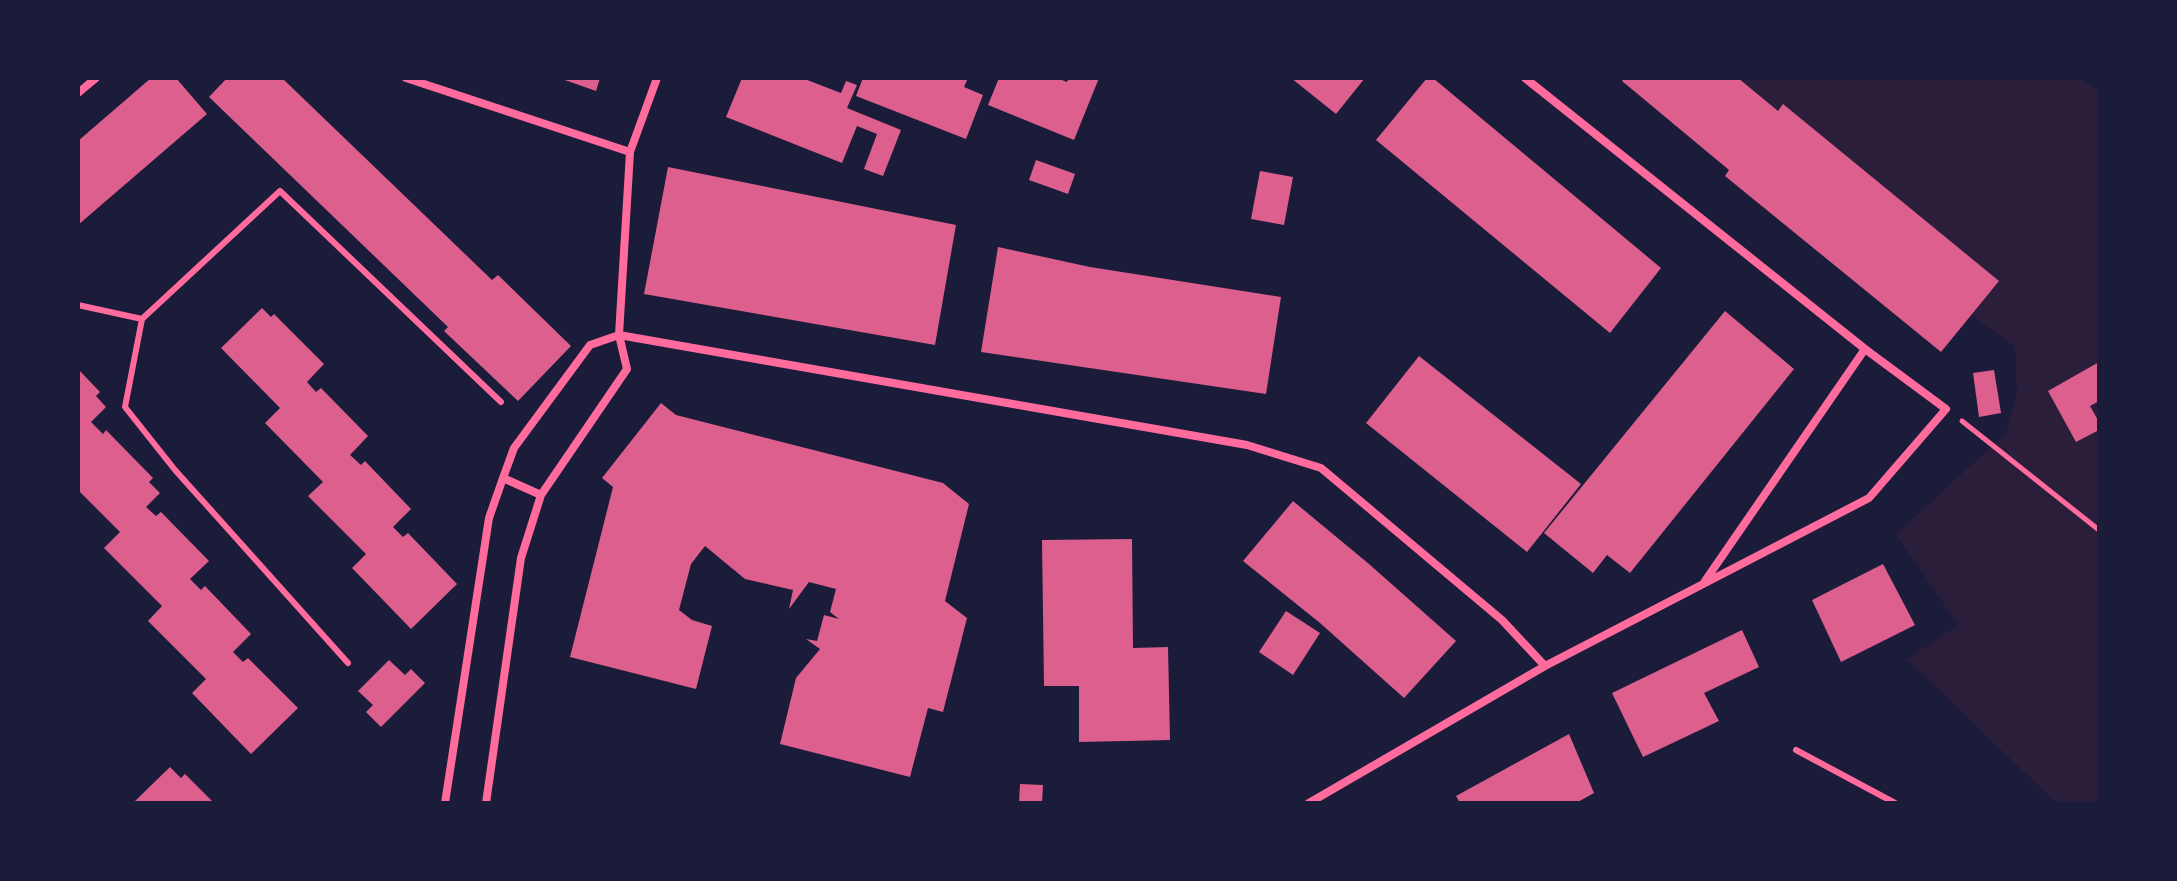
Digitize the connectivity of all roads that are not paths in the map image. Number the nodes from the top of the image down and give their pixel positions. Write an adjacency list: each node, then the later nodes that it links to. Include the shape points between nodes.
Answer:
1 (96, 78): 5 (street)
2 (406, 78): 6 (street)
3 (657, 78): 6 (street)
4 (1525, 78): 10 (street)
5 (78, 93)
6 (630, 152): 9 (street)
7 (78, 305): 8 (lane)
8 (142, 319): 11 (lane, via 280,191); 15 (lane, via 125,407)
9 (619, 335): 12 (street, via 590,345 514,448); 13 (street, via 627,369); 16 (street, via 1247,445 1321,468 1502,620)
10 (1865, 349): 14 (street); 14 (street, via 1946,409 1869,498)
11 (501, 402)
12 (503, 478): 13 (street); 18 (street, via 489,518)
13 (541, 495): 19 (street, via 521,558)
14 (1702, 585): 16 (street)
15 (348, 663)
16 (1545, 666): 20 (street)
17 (1796, 750): 21 (lane)
18 (445, 803)
19 (486, 803)
20 (1309, 803)
21 (1895, 803)

